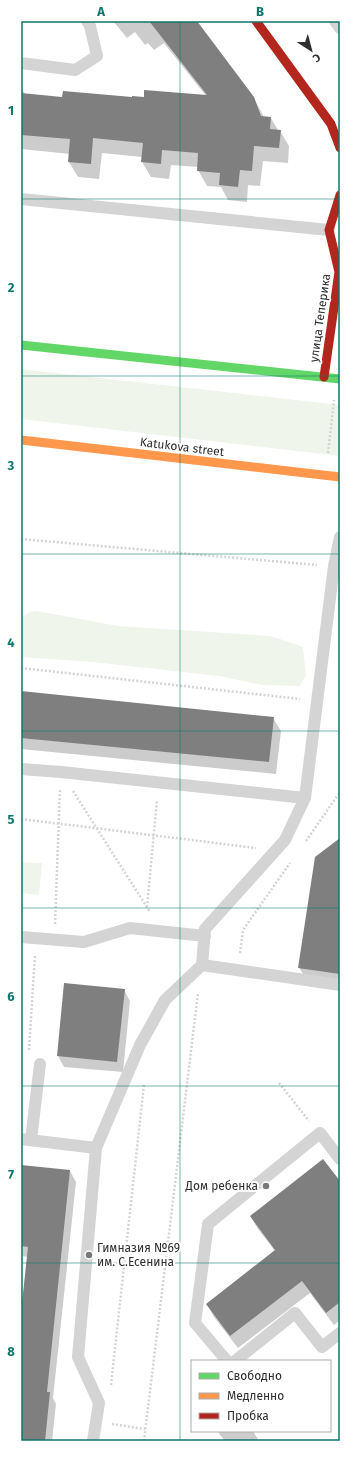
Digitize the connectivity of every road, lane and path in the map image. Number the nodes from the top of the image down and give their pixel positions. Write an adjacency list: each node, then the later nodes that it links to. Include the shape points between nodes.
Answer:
1 (87, 21): 5 (lane, via 97,56 75,70)
2 (256, 21): 6 (main road, via 331,124)
3 (335, 21): 4 (lane)
4 (340, 28)
5 (21, 63)
6 (340, 148)
7 (340, 195): 9 (main road)
8 (21, 199): 9 (lane)
9 (329, 230): 10 (main road, улица Теперика)
10 (340, 272): 12 (main road, улица Теперика)
11 (21, 345): 12 (main road)
12 (324, 376): 13 (main road)
13 (338, 378): 15 (path)
14 (21, 440): 15 (main road, Katukova street)
15 (325, 476): 16 (main road, Katukova street)
16 (340, 477)
17 (340, 537): 19 (lane)
18 (21, 539): 19 (path)
19 (334, 566): 21 (lane)
20 (21, 668): 21 (path)
21 (317, 700): 26 (lane)
22 (21, 769): 23 (lane)
23 (61, 772): 24 (lane); 28 (path); 29 (path)
24 (159, 783): 26 (lane); 30 (path)
25 (340, 792): 31 (path)
26 (305, 798): 32 (lane, via 285,840)
27 (21, 819): 28 (path)
28 (59, 824): 29 (path); 39 (path)
29 (96, 828): 30 (path); 34 (path)
30 (154, 835): 32 (path); 34 (path)
31 (305, 842)
32 (276, 850): 36 (lane, via 205,929)
33 (292, 861): 41 (path, via 243,930)
34 (147, 907): 35 (path)
35 (162, 932): 36 (lane); 39 (lane, via 130,928 84,942)
36 (205, 936): 40 (lane)
37 (21, 937): 38 (lane)
38 (36, 938): 39 (lane); 43 (path)
39 (54, 940)
40 (202, 965): 41 (lane); 49 (lane, via 165,1000 140,1045); 56 (path)
41 (238, 970): 42 (lane)
42 (340, 985)
43 (28, 1054)
44 (40, 1064): 48 (lane)
45 (144, 1081): 54 (path)
46 (279, 1083): 47 (path)
47 (320, 1134): 50 (lane); 52 (lane, via 208,1224 195,1323)
48 (26, 1140): 49 (lane)
49 (96, 1148): 55 (lane, via 78,1358 98,1403)
50 (340, 1159)
51 (340, 1332): 53 (lane, via 322,1347 296,1314)
52 (226, 1360)
53 (236, 1360)
54 (110, 1392)
55 (96, 1422): 56 (path); 57 (lane)
56 (145, 1429): 58 (path)
57 (93, 1441)
58 (144, 1441)

